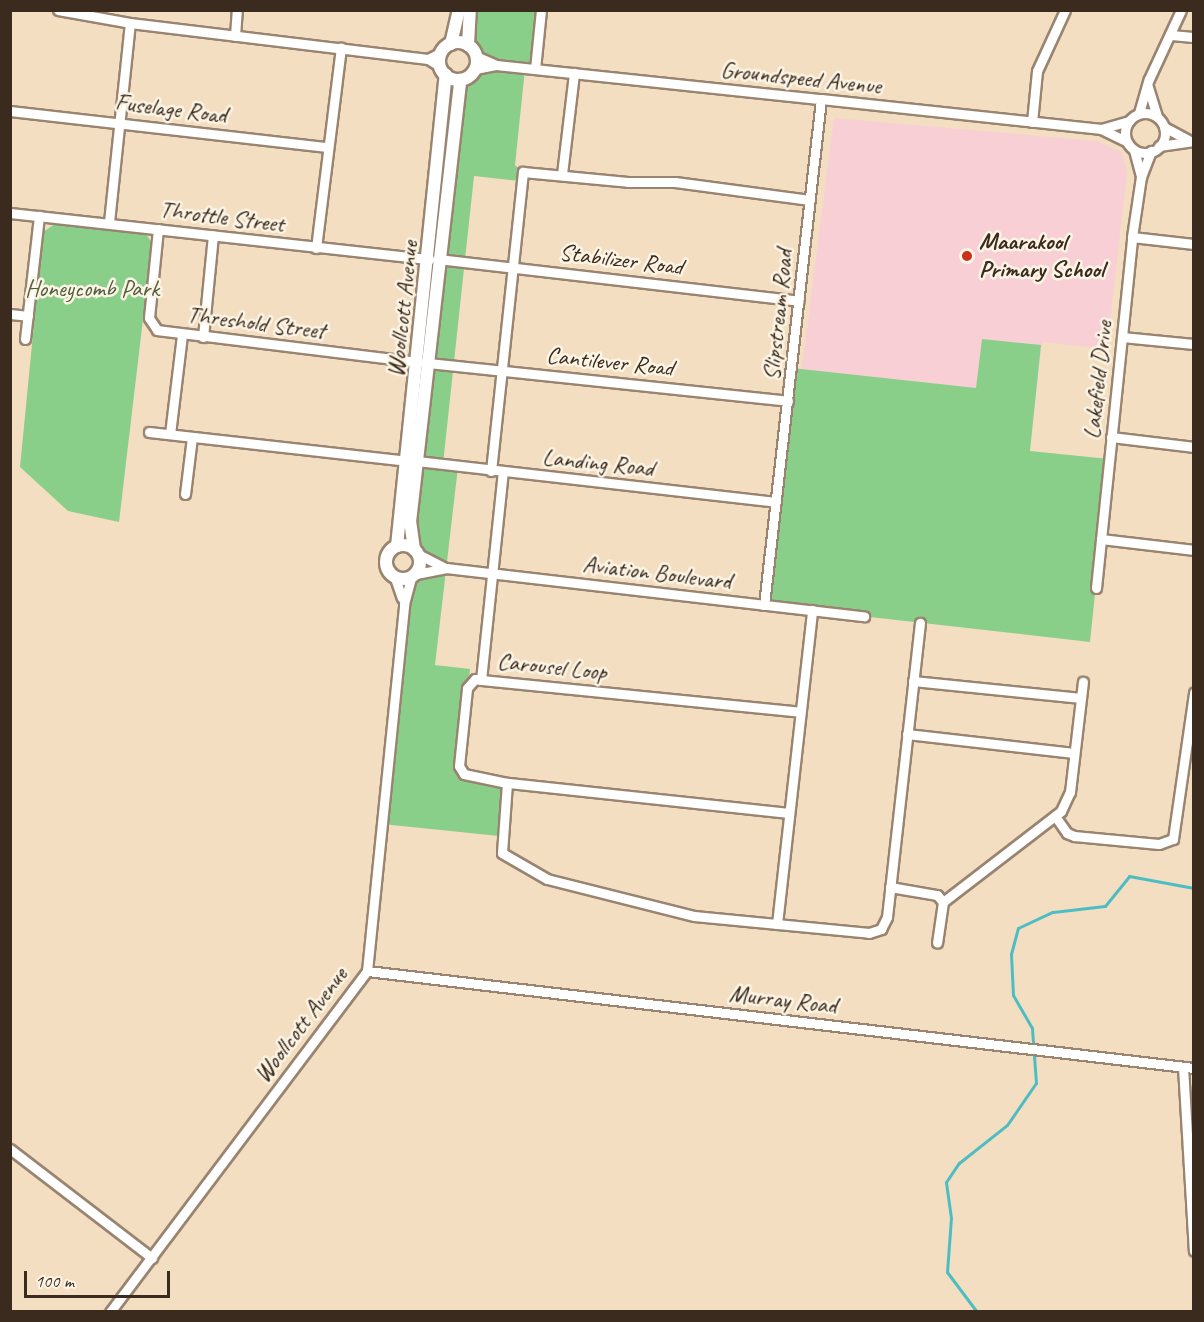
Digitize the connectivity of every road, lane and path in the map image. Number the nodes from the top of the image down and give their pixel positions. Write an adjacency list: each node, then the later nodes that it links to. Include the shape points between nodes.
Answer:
1 (58, 10): 8 (street)
2 (237, 10): 10 (street)
3 (459, 10): 13 (main road, Woollcott Avenue)
4 (470, 10): 14 (main road)
5 (541, 10): 18 (street)
6 (1065, 10): 28 (street, via 1037,71)
7 (1181, 10): 9 (street)
8 (130, 23): 10 (street); 29 (street)
9 (1170, 35): 11 (street); 22 (street)
10 (235, 36): 12 (street)
11 (1194, 37)
12 (340, 48): 15 (street); 34 (street)
13 (446, 48): 14 (main road); 15 (street); 19 (main road, Woollcott Avenue)
14 (472, 50): 16 (street, Groundspeed Avenue); 17 (main road)
15 (428, 59): 19 (street)
16 (496, 65): 17 (street, Groundspeed Avenue); 18 (street, Groundspeed Avenue)
17 (475, 69): 21 (main road)
18 (535, 69): 20 (street, Groundspeed Avenue)
19 (443, 71): 21 (main road); 48 (main road, Woollcott Avenue)
20 (574, 73): 23 (street, Groundspeed Avenue); 37 (street)
21 (460, 80): 48 (main road, Woollcott Avenue)
22 (1149, 83): 25 (street); 26 (street)
23 (821, 99): 28 (street, Groundspeed Avenue); 39 (street, Slipstream Road)
24 (10, 111): 29 (street, Fuselage Road)
25 (1139, 113): 26 (street); 27 (street)
26 (1157, 117): 30 (street)
27 (1128, 121): 31 (street, Groundspeed Avenue); 32 (street)
28 (1032, 122): 31 (street, Groundspeed Avenue)
29 (119, 123): 34 (street, Fuselage Road); 42 (street)
30 (1164, 127): 33 (street); 35 (street)
31 (1101, 129): 32 (street, Groundspeed Avenue)
32 (1126, 141): 36 (street)
33 (1191, 141): 35 (street)
34 (327, 147): 47 (street)
35 (1155, 149): 36 (street); 38 (street, Lakefield Drive)
36 (1134, 150): 38 (street, Lakefield Drive)
37 (562, 174): 39 (street, via 628,182 675,182); 49 (street, via 523,172)
38 (1141, 177): 45 (street, Lakefield Drive)
39 (810, 200): 50 (street, Slipstream Road)
40 (10, 213): 41 (street, Throttle Street)
41 (39, 216): 42 (street, Throttle Street); 52 (street)
42 (109, 222): 43 (street, Throttle Street)
43 (158, 229): 44 (street, Throttle Street); 53 (street, Threshold Street, via 148,318 157,330)
44 (213, 235): 47 (street, Throttle Street); 54 (street)
45 (1132, 237): 46 (street); 55 (street, Lakefield Drive)
46 (1194, 244)
47 (316, 248): 48 (street, Throttle Street)
48 (433, 259): 49 (street, Stabilizer Road); 58 (main road, Woollcott Avenue)
49 (512, 266): 50 (street, Stabilizer Road); 59 (street)
50 (799, 301): 60 (street, Slipstream Road)
51 (10, 314): 52 (street)
52 (28, 316): 56 (street)
53 (182, 335): 54 (street, Threshold Street); 62 (street)
54 (202, 337): 58 (street, Threshold Street)
55 (1122, 337): 57 (street); 64 (street, Lakefield Drive)
56 (26, 339)
57 (1194, 344)
58 (423, 362): 59 (street, Cantilever Road); 66 (main road, Woollcott Avenue)
59 (501, 369): 60 (street, Cantilever Road); 67 (street)
60 (788, 401): 70 (street, Slipstream Road)
61 (149, 432): 62 (street, Landing Road)
62 (170, 434): 63 (street, Landing Road)
63 (192, 437): 66 (street, Landing Road); 69 (street)
64 (1111, 437): 65 (street); 71 (street, Lakefield Drive)
65 (1194, 447)
66 (412, 461): 67 (street, Landing Road); 72 (main road, Woollcott Avenue); 74 (main road, Woollcott Avenue, via 410,522)
67 (491, 471): 68 (street, Landing Road)
68 (503, 472): 70 (street, Landing Road); 76 (street)
69 (185, 494)
70 (776, 502): 81 (street, Slipstream Road)
71 (1101, 539): 73 (street); 79 (street, Lakefield Drive)
72 (397, 546): 74 (main road); 78 (main road, Woollcott Avenue, via 388,553 386,563)
73 (1194, 550)
74 (416, 552): 75 (street, Aviation Boulevard); 77 (main road, Woollcott Avenue, via 420,565)
75 (446, 568): 76 (street, Aviation Boulevard); 77 (street, Aviation Boulevard)
76 (492, 573): 81 (street, Aviation Boulevard); 85 (street)
77 (413, 576): 78 (main road); 80 (street, Woollcott Avenue)
78 (395, 578): 80 (street, Woollcott Avenue)
79 (1096, 588)
80 (404, 604): 100 (street, Woollcott Avenue)
81 (764, 605): 82 (street, Aviation Boulevard)
82 (812, 610): 83 (street, Aviation Boulevard); 90 (street)
83 (864, 616)
84 (920, 623): 86 (street)
85 (481, 680): 90 (street, Carousel Loop); 93 (street, Carousel Loop, via 467,688 459,766 470,776)
86 (913, 681): 89 (street); 91 (street)
87 (1083, 682): 89 (street)
88 (1194, 693): 95 (street, via 1173,839 1159,844 1074,836)
89 (1081, 698): 92 (street)
90 (800, 712): 94 (street)
91 (907, 734): 92 (street); 96 (street)
92 (1074, 753): 95 (street, via 1070,792)
93 (507, 783): 94 (street, Carousel Loop); 98 (street, via 501,842 502,853 511,861 547,879 676,913)
94 (789, 813): 98 (street)
95 (1055, 816): 97 (street)
96 (890, 887): 97 (street, via 929,893); 98 (street, via 887,917 875,931)
97 (943, 902): 99 (street)
98 (777, 924)
99 (937, 943)
100 (367, 971): 101 (street, Murray Road); 105 (street, Woollcott Avenue)
101 (1183, 1067): 102 (street, Murray Road); 104 (street)
102 (1194, 1068)
103 (10, 1149): 105 (street)
104 (1194, 1251)
105 (152, 1258): 106 (street, Woollcott Avenue)
106 (110, 1311)

